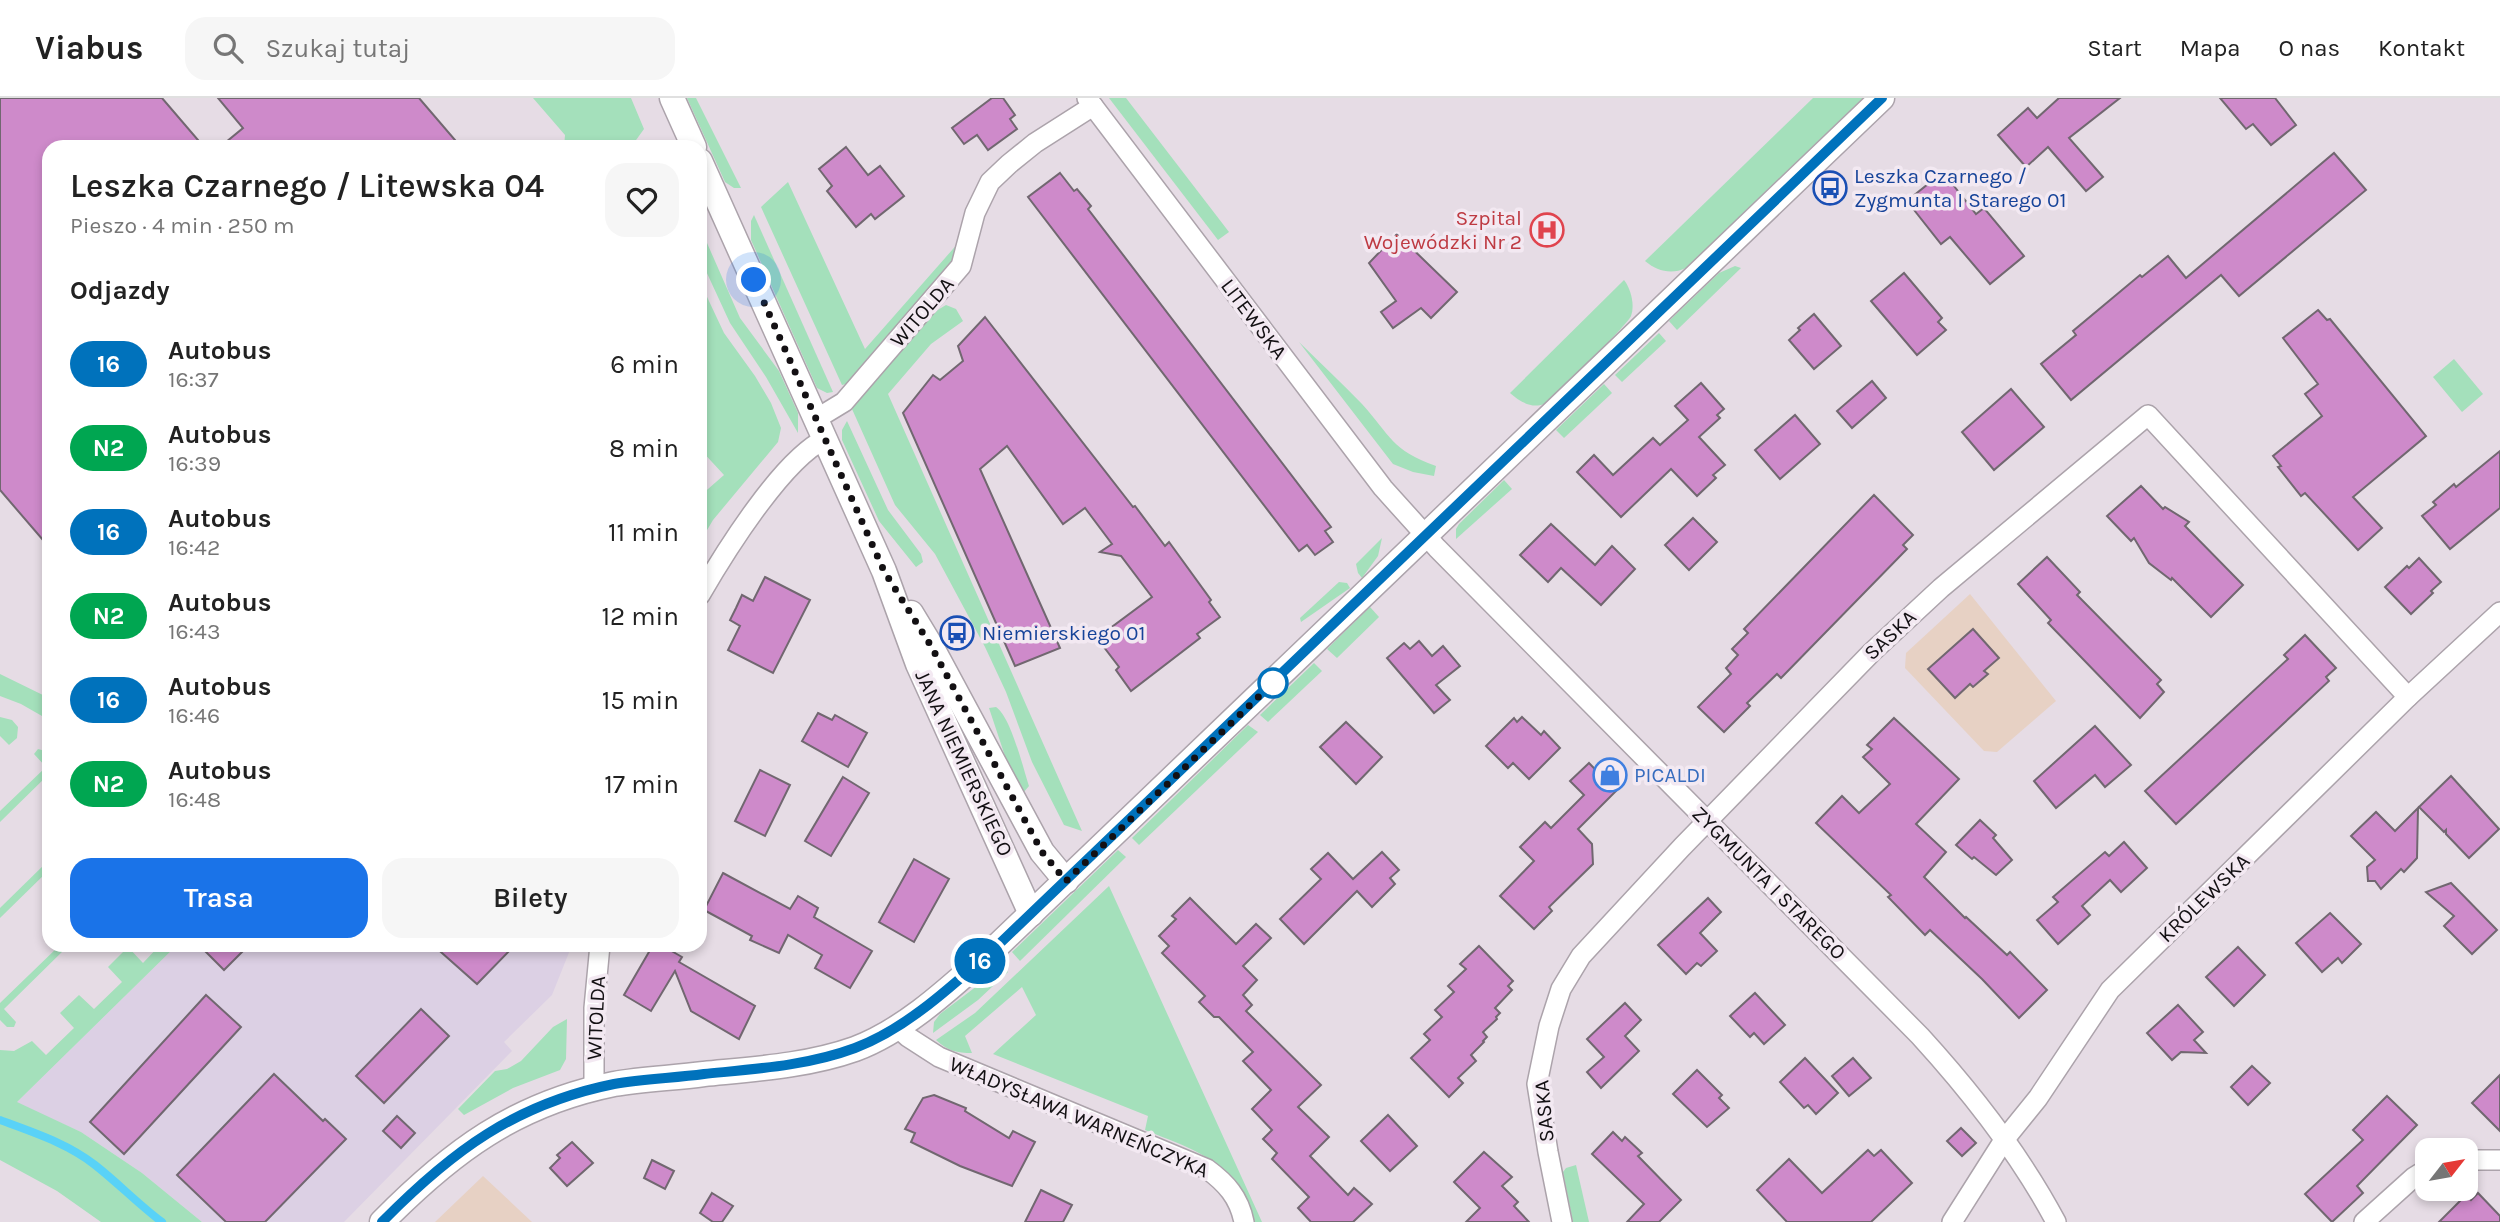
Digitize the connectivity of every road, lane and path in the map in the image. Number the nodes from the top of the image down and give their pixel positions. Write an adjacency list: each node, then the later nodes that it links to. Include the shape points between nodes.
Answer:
1 (671, 98): 4 (street)
2 (1882, 98): 7 (street)
3 (1090, 102): 6 (street, WITOLDA, via 990,182 975,213 961,266); 7 (street, LITEWSKA, via 1383,488)
4 (691, 140)
5 (707, 177): 6 (street, JANA NIEMIERSKIEGO)
6 (820, 429): 8 (street, JANA NIEMIERSKIEGO); 9 (street, WITOLDA, via 813,445 734,538)
7 (1426, 536): 12 (street, ZYGMUNTA I STAREGO); 13 (street)
8 (884, 571): 13 (street, JANA NIEMIERSKIEGO, via 931,646 1042,852); 14 (street, JANA NIEMIERSKIEGO, via 918,664)
9 (707, 583)
10 (2500, 612): 11 (street, KRÓLEWSKA)
11 (2408, 697): 12 (street, SASKA, via 2148,415 1941,587); 18 (street, KRÓLEWSKA, via 2110,990 2038,1098)
12 (1707, 821): 18 (street, ZYGMUNTA I STAREGO, via 1920,1036); 24 (street, SASKA, via 1581,956 1561,989 1537,1084)
13 (1066, 881): 14 (street)
14 (1031, 914): 16 (street, via 958,981)
15 (599, 952): 17 (street, WITOLDA)
16 (897, 1027): 17 (street, via 857,1048 805,1062); 23 (street, WŁADYSŁAWA WARNEŃCZYKA, via 939,1058 1207,1168 1237,1200)
17 (594, 1089): 22 (street, WITOLDA, via 528,1111 477,1139 433,1172)
18 (2004, 1140): 25 (street, KRÓLEWSKA); 26 (street, ZYGMUNTA I STAREGO)
19 (2478, 1160): 20 (street)
20 (2500, 1160)
21 (2415, 1176): 27 (street)
22 (382, 1222)
23 (1244, 1222)
24 (1562, 1222)
25 (1952, 1222)
26 (2056, 1222)
27 (2364, 1222)

